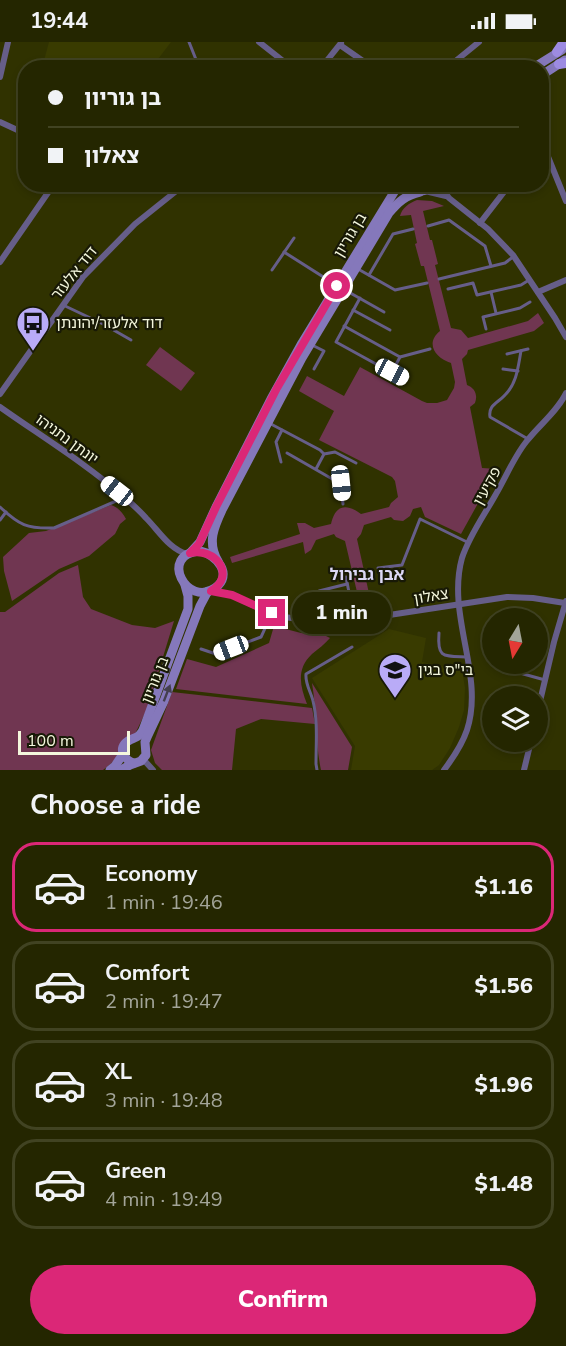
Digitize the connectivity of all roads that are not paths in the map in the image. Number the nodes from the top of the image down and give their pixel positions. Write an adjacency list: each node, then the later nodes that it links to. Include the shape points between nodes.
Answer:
1 (8, 42): 14 (street)
2 (189, 42): 8 (lane)
3 (259, 42): 9 (street)
4 (479, 42): 12 (street)
5 (564, 42): 7 (main road)
6 (341, 44): 10 (street); 11 (street)
7 (563, 57): 13 (street)
8 (196, 60)
9 (282, 60)
10 (328, 60)
11 (362, 60)
12 (457, 60)
13 (549, 69)
14 (0, 77)
15 (0, 122): 16 (street)
16 (18, 130)
17 (549, 167): 26 (street)
18 (48, 192): 33 (street)
19 (175, 192): 48 (street, דוד אלעזר, via 122,236)
20 (394, 192): 42 (street, בן גוריון)
21 (419, 192): 35 (street, בן גוריון, via 394,206)
22 (426, 192): 25 (street)
23 (445, 192): 25 (street)
24 (504, 192): 27 (street)
25 (449, 198): 27 (street)
26 (566, 201)
27 (480, 223): 32 (street)
28 (428, 226): 34 (lane, via 449,220 485,246)
29 (413, 229): 37 (lane, via 393,234)
30 (294, 238): 31 (lane)
31 (284, 252): 36 (lane); 42 (lane)
32 (514, 256): 34 (lane); 39 (street)
33 (0, 261)
34 (491, 266): 38 (lane)
35 (356, 268): 37 (lane); 42 (street, בן גוריון)
36 (272, 270)
37 (369, 275): 41 (lane, via 394,290)
38 (439, 279)
39 (530, 279): 44 (lane); 45 (street)
40 (566, 280): 45 (street)
41 (428, 283)
42 (340, 288): 46 (lane); 57 (street, בן גוריון); 86 (street, בן גוריון, via 277,388 199,544)
43 (448, 289): 44 (lane, via 473,283 477,295)
44 (491, 292): 51 (lane)
45 (538, 292): 55 (street)
46 (360, 298): 49 (lane); 50 (lane)
47 (530, 302): 51 (lane)
48 (63, 305): 56 (lane); 69 (street, דוד אלעזר)
49 (353, 310): 52 (lane); 54 (lane)
50 (384, 312)
51 (496, 314): 53 (lane, via 483,318)
52 (344, 326): 62 (lane); 66 (lane, via 336,342)
53 (486, 329)
54 (390, 330)
55 (566, 337)
56 (131, 340)
57 (310, 344): 63 (lane, via 324,351); 71 (street, בן גוריון)
58 (430, 349): 62 (lane)
59 (528, 349): 60 (lane)
60 (521, 351): 61 (lane); 65 (lane)
61 (507, 354)
62 (400, 357): 66 (lane)
63 (314, 369)
64 (503, 369): 65 (lane)
65 (518, 371): 73 (lane, via 506,395 492,406 489,414)
66 (392, 372): 67 (lane)
67 (405, 380)
68 (566, 393): 73 (street, פקיעין)
69 (0, 394)
70 (0, 407): 79 (street, יונתן נתניהו)
71 (267, 422): 72 (lane); 87 (street, בן גוריון, via 214,528 212,549)
72 (282, 430): 75 (lane); 76 (lane, via 276,442)
73 (528, 439): 84 (street, פקיעין)
74 (287, 453): 78 (lane)
75 (324, 454): 77 (lane, via 335,452); 78 (lane)
76 (281, 462)
77 (356, 463)
78 (316, 470): 80 (lane, via 341,483)
79 (124, 497): 82 (lane, via 54,528 26,527); 85 (street, יונתן נתניהו)
80 (343, 504)
81 (0, 507): 82 (lane)
82 (6, 512): 83 (lane)
83 (0, 520)
84 (469, 542): 89 (lane, via 420,519 402,565); 98 (street, פקיעין, via 459,570)
85 (169, 544): 86 (street, יונתן נתניהו); 88 (street, יונתן נתניהו)
86 (188, 554): 87 (street, via 200,551); 88 (street)
87 (218, 561): 91 (street)
88 (179, 567): 93 (street)
89 (378, 568)
90 (346, 577): 92 (lane)
91 (222, 579): 94 (street); 95 (street)
92 (347, 584): 97 (lane, via 319,591); 100 (lane)
93 (185, 585): 94 (street, via 195,591); 108 (street, בן גוריון, via 188,609 143,730)
94 (209, 591): 95 (street, צאלון); 109 (street, בן גוריון, one-way to 94)
95 (234, 596): 99 (street, צאלון)
96 (565, 602): 98 (street, צאלון, via 513,597); 106 (street)
97 (312, 604)
98 (458, 604): 100 (street, צאלון); 104 (street, פקיעין)
99 (272, 613): 100 (street, צאלון, via 309,621); 103 (lane, via 261,637 216,654)
100 (354, 620)
101 (439, 633): 104 (lane, via 438,647 443,654)
102 (352, 647): 116 (lane, via 306,674 313,701)
103 (201, 649)
104 (468, 657): 117 (street, פקיעין, via 468,728)
105 (523, 674): 106 (lane)
106 (545, 680): 107 (street)
107 (544, 686)
108 (134, 739): 109 (street); 111 (street, via 125,743)
109 (145, 747): 112 (street, via 146,754)
110 (529, 752): 118 (street)
111 (123, 754): 112 (street, via 127,760); 113 (street)
112 (138, 761): 114 (street); 115 (street)
113 (110, 770)
114 (121, 770)
115 (153, 770)
116 (317, 770)
117 (444, 770)
118 (525, 770)

